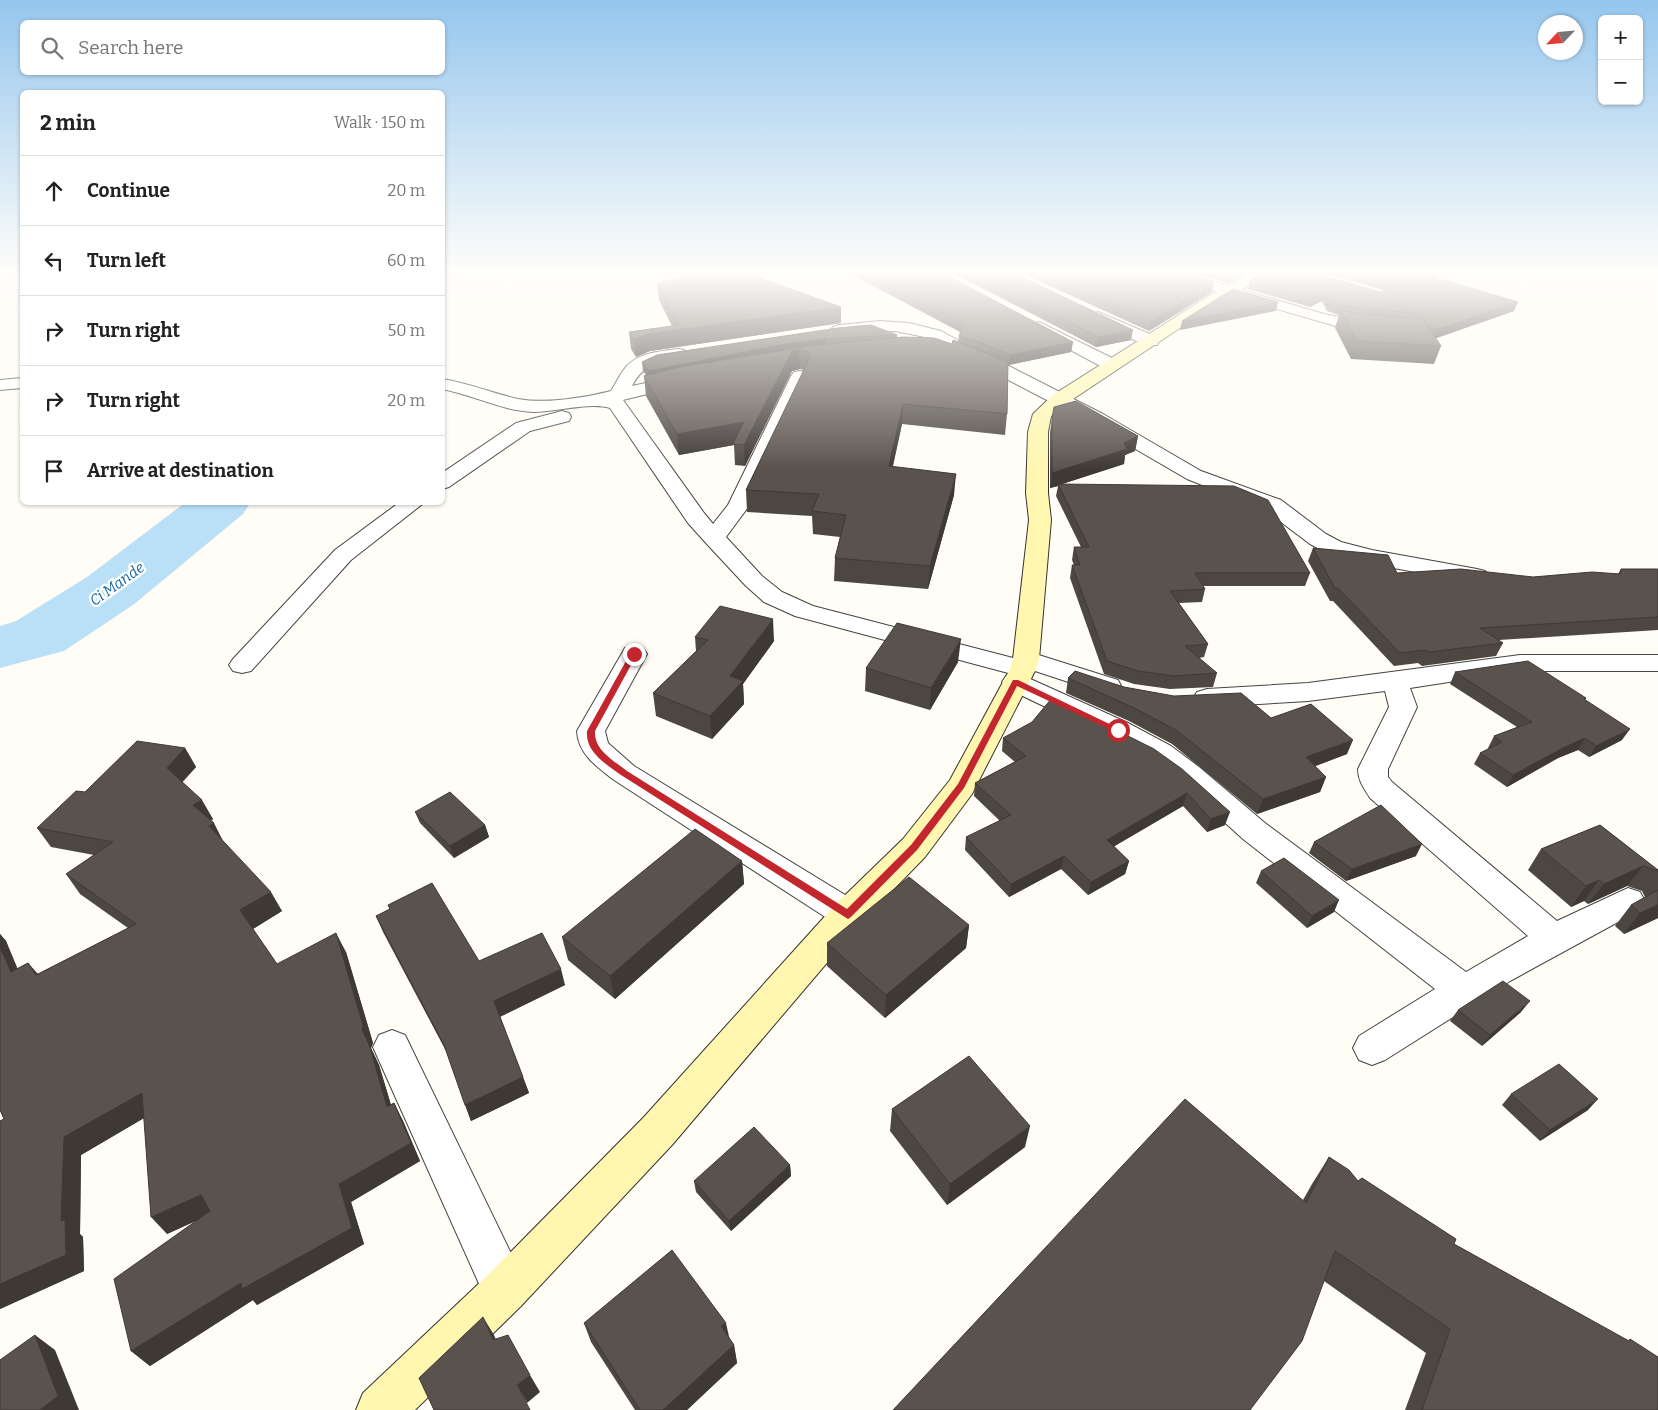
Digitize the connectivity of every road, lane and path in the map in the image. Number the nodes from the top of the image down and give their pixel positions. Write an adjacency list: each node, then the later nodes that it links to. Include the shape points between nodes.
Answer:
1 (941, 338): 8 (street)
2 (1060, 338): 10 (street)
3 (1144, 338): 5 (street)
4 (1156, 338): 5 (main road)
5 (1151, 341): 10 (main road)
6 (920, 349): 8 (street)
7 (695, 352): 15 (street, via 656,357 636,365)
8 (970, 357): 16 (street)
9 (796, 365): 19 (street, via 738,506)
10 (1112, 365): 16 (main road)
11 (701, 377): 15 (street)
12 (20, 383): 13 (street)
13 (0, 385)
14 (445, 385): 15 (street, via 524,406)
15 (617, 397): 17 (street, via 602,407 523,427); 19 (street, via 696,518)
16 (1060, 399): 20 (street, via 1194,475 1273,505 1333,547 1470,576); 24 (main road, via 1042,414 1038,432 1040,520)
17 (445, 481)
18 (411, 505): 23 (street, via 337,561)
19 (714, 538): 24 (street, via 773,597 804,611)
20 (1496, 578)
21 (634, 654): 29 (street, via 591,731 594,746 624,773)
22 (1658, 664): 25 (street, via 1520,663)
23 (242, 665)
24 (1021, 670): 26 (street); 29 (main road, via 961,786 914,848); 31 (street, via 1161,753 1254,831)
25 (1392, 682): 27 (street, via 1308,692); 30 (street, via 1403,707 1373,769 1373,778 1381,790)
26 (1131, 694)
27 (1179, 699)
28 (1628, 901): 30 (street)
29 (848, 914): 34 (main road, via 658,1131)
30 (1555, 939): 31 (street)
31 (1463, 990): 33 (street)
32 (392, 1047): 34 (street)
33 (1372, 1048)
34 (504, 1290): 35 (main road)
35 (380, 1410)

